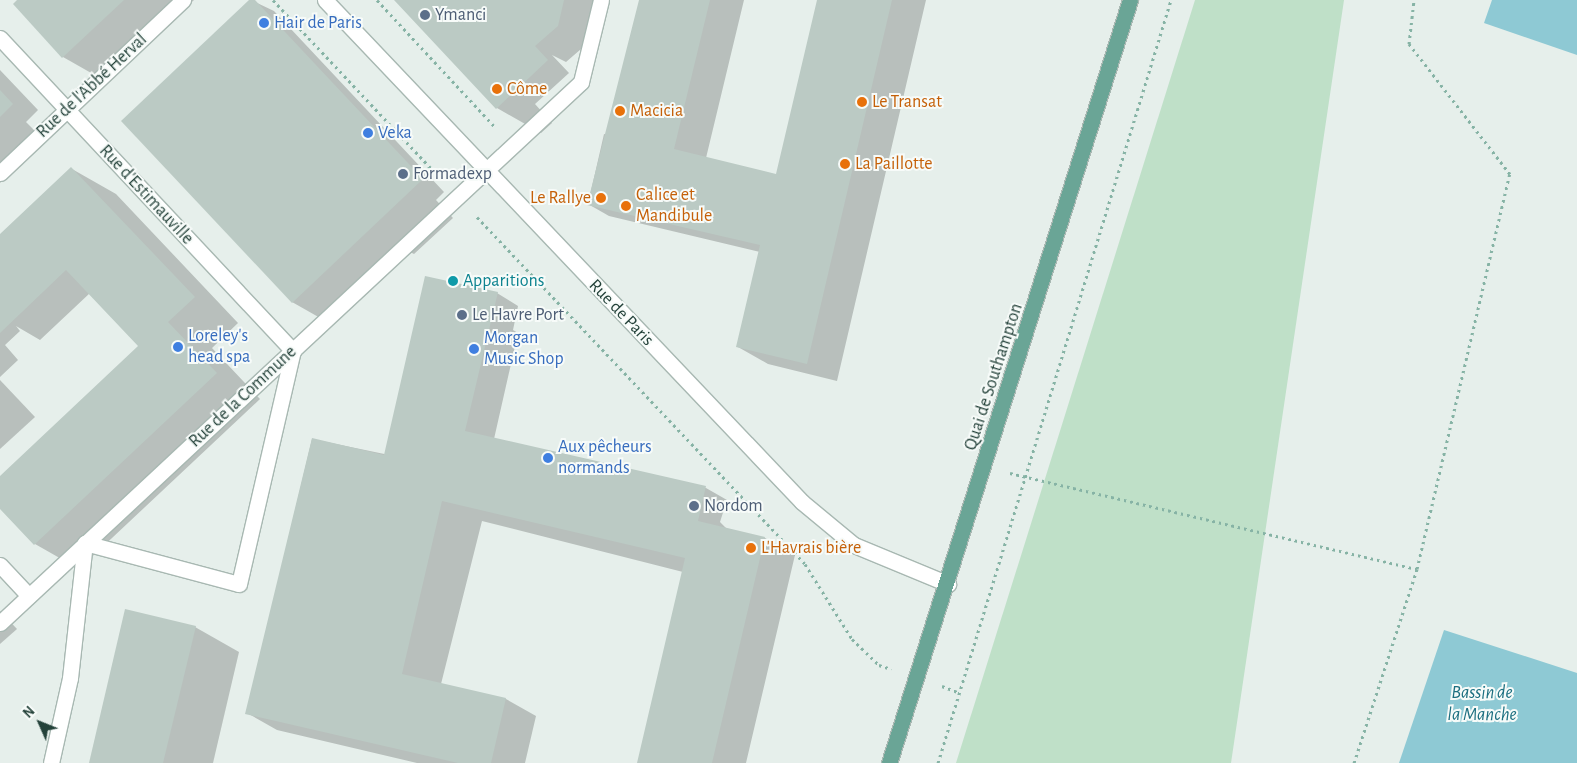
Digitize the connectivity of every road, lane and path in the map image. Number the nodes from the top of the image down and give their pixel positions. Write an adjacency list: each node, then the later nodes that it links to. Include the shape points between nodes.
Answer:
1 (183, 0): 10 (street, Rue de l'Abbé Herval)
2 (273, 0): 14 (path)
3 (324, 0): 12 (street, Rue de Paris)
4 (377, 0): 11 (path)
5 (601, 0): 11 (street, Rue de la Commune, via 581,82)
6 (1130, 0): 16 (main road, Quai de Southampton)
7 (1171, 0): 17 (path)
8 (1414, 0): 20 (path, via 1409,44 1510,174)
9 (0, 38): 10 (street, Rue d'Estimauville)
10 (67, 110): 13 (street, Rue de l'Abbé Herval); 15 (street, Rue d'Estimauville)
11 (513, 146): 12 (street, Rue de la Commune)
12 (487, 172): 14 (street, Rue de la Commune); 21 (street, Rue de Paris, via 828,525 891,564)
13 (0, 173)
14 (459, 198): 15 (street, Rue de la Commune); 24 (path, via 805,564 852,639)
15 (293, 351): 18 (street, Rue de la Commune); 18 (street, via 239,584)
16 (985, 467): 17 (path); 21 (main road, Quai de Southampton)
17 (1028, 477): 20 (path); 27 (path)
18 (86, 544): 22 (street, Rue de la Commune); 25 (street, via 70,678)
19 (0, 565): 22 (street)
20 (1417, 568): 28 (path)
21 (948, 584): 26 (main road, Quai de Southampton)
22 (29, 596): 23 (street, Rue de la Commune)
23 (0, 623)
24 (879, 665)
25 (51, 763)
26 (889, 763)
27 (938, 763)
28 (1354, 763)

